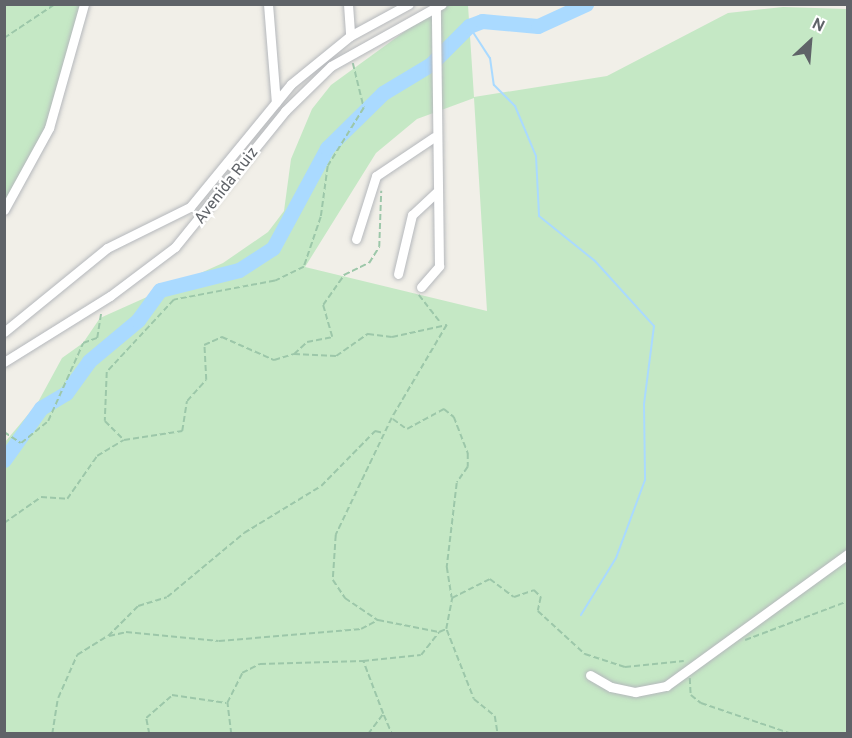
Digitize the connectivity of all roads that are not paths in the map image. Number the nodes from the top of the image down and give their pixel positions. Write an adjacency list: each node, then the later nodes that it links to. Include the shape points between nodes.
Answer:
1 (84, 4): 11 (street, via 49,128)
2 (268, 4): 7 (street)
3 (348, 4): 6 (street)
4 (409, 4): 6 (street, Avenida Ruiz)
5 (439, 6): 8 (street, Avenida Ruiz, via 331,66); 9 (street)
6 (350, 36): 7 (street, Avenida Ruiz)
7 (274, 102): 8 (street); 15 (street, Avenida Ruiz, via 190,207 107,248)
8 (285, 111): 16 (street, Avenida Ruiz, via 176,247 110,296)
9 (434, 137): 10 (street); 12 (street, via 376,176)
10 (438, 191): 13 (street, via 412,215); 14 (street, via 439,266)
11 (4, 210)
12 (356, 239)
13 (398, 274)
14 (421, 287)
15 (4, 332)
16 (4, 362)
17 (848, 554): 18 (street, via 666,686 643,692 611,687)
18 (590, 675)

